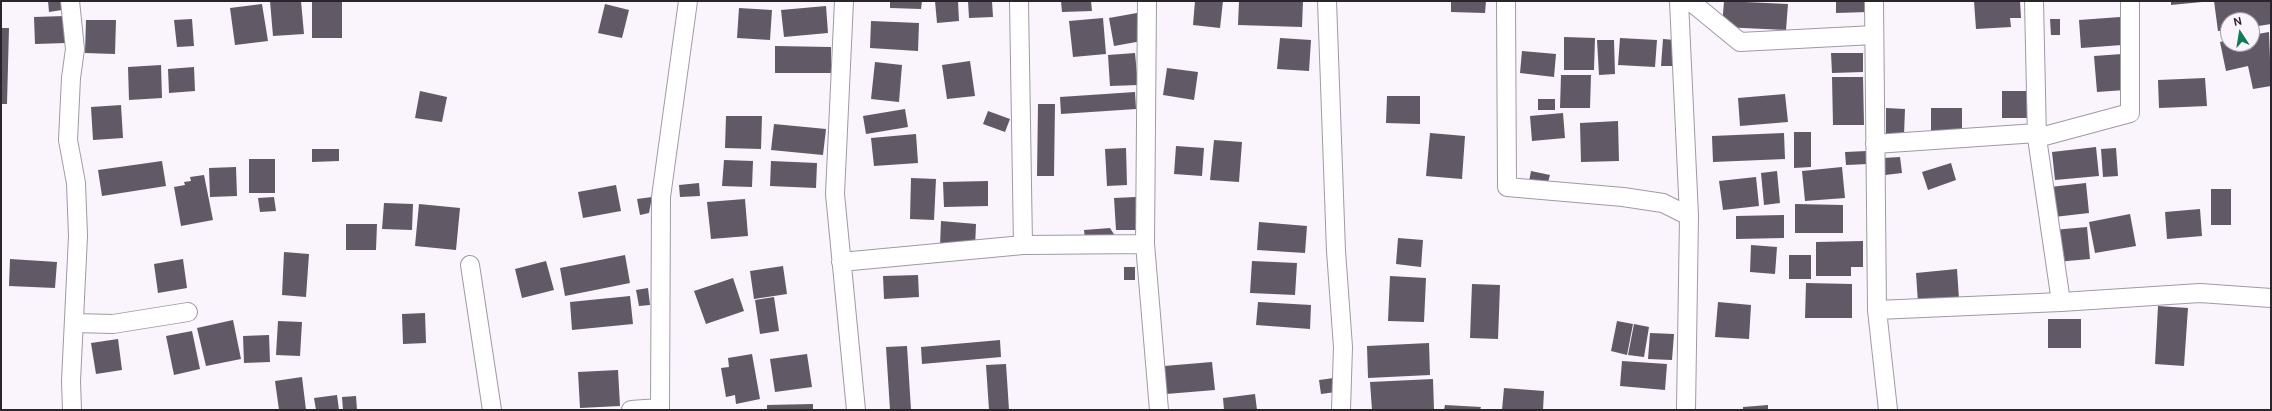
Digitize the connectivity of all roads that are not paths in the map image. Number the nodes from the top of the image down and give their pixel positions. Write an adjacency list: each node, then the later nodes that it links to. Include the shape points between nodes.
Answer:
1 (70, 1): 25 (street, via 75,49 68,140 76,183 78,236)
2 (688, 1): 26 (street, via 662,197)
3 (844, 1): 19 (street, via 835,194)
4 (1019, 1): 18 (street)
5 (1147, 1): 17 (street)
6 (1327, 1): 32 (street, via 1336,251 1343,347)
7 (1506, 1): 16 (street, via 1507,187 1663,203)
8 (1678, 1): 16 (street)
9 (1690, 1): 13 (street, via 1740,42)
10 (1874, 1): 13 (street)
11 (2034, 1): 14 (street)
12 (2130, 1): 14 (street, via 2130,113)
13 (1874, 35): 15 (street)
14 (2037, 135): 15 (street); 22 (street)
15 (1875, 144): 23 (street)
16 (1689, 216): 33 (street)
17 (1145, 244): 18 (street); 31 (street)
18 (1023, 245): 19 (street)
19 (840, 262): 30 (street)
20 (470, 265): 28 (street)
21 (2271, 298): 22 (street, via 2200,293)
22 (2061, 302): 23 (street)
23 (1877, 310): 34 (street)
24 (188, 312): 25 (street, via 113,324)
25 (75, 323): 27 (street)
26 (660, 409): 29 (street)
27 (72, 410)
28 (492, 410)
29 (631, 410)
30 (856, 410)
31 (1159, 410)
32 (1341, 410)
33 (1686, 410)
34 (1888, 410)

